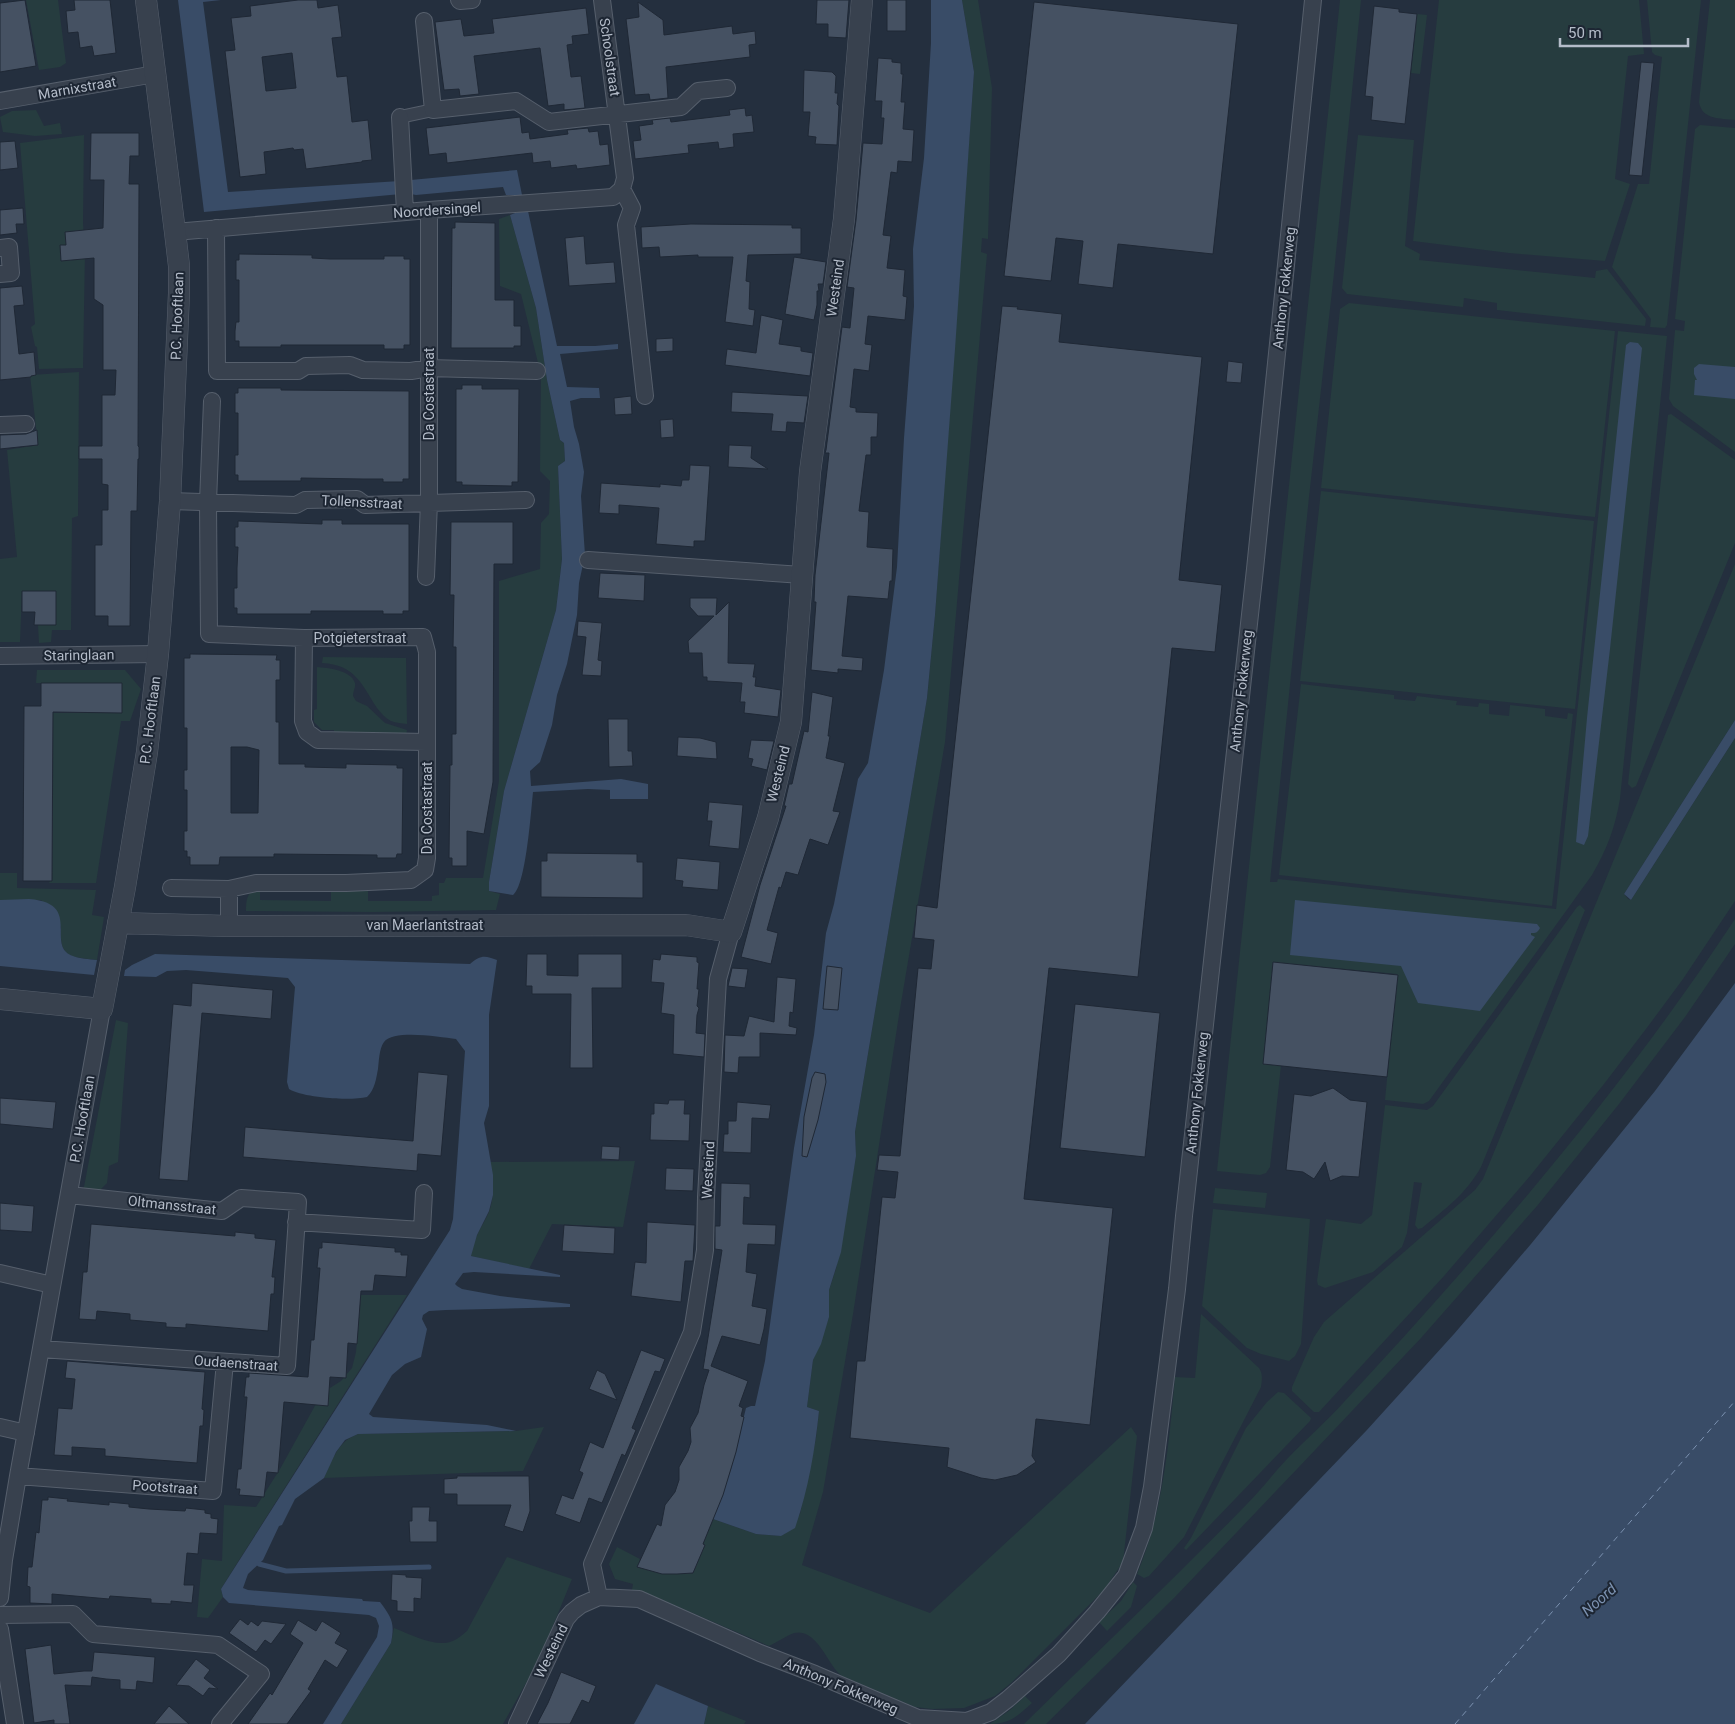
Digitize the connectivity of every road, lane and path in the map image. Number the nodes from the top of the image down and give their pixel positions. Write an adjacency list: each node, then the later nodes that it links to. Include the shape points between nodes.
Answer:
1 (146, 0): 8 (street, P.C. Hooftlaan)
2 (459, 0): 3 (street)
3 (472, 0)
4 (602, 0): 12 (street, Schoolstraat)
5 (862, 0): 32 (street, Westeind, via 844,219 810,472)
6 (1313, 0): 56 (street, Anthony Fokkerweg, via 1177,1290 1152,1487 1144,1528 1126,1576 1059,1654 991,1712 967,1721 918,1718 639,1599)
7 (424, 22): 11 (street)
8 (155, 74): 10 (street, Marnixstraat); 18 (street, P.C. Hooftlaan)
9 (727, 88): 12 (street, Schoolstraat, via 698,91 681,107)
10 (0, 101)
11 (433, 110): 12 (street, Schoolstraat, via 516,102 549,122); 13 (street, Schoolstraat)
12 (618, 114): 14 (street, via 625,178)
13 (400, 117): 15 (street, Schoolstraat)
14 (622, 189): 16 (street, Noordersingel, via 613,196); 23 (street, via 632,208 626,224)
15 (405, 208): 16 (street, Noordersingel); 17 (street, Noordersingel)
16 (429, 210): 21 (street, Da Costastraat)
17 (216, 228): 18 (street, Noordersingel); 21 (street, via 217,371 298,371 306,366 350,365 362,370)
18 (175, 232): 28 (street, P.C. Hooftlaan, via 179,293)
19 (0, 248): 20 (street, via 9,247 11,273)
20 (0, 274)
21 (429, 368): 22 (street); 30 (street, Da Costastraat)
22 (538, 370)
23 (645, 396)
24 (212, 401): 29 (street)
25 (26, 424): 26 (street)
26 (0, 425)
27 (526, 500): 30 (street, Tollensstraat)
28 (170, 501): 29 (street, Tollensstraat); 36 (street, P.C. Hooftlaan)
29 (208, 502): 30 (street, Tollensstraat, via 296,505 305,500 357,499 365,505); 34 (street, via 209,634)
30 (428, 502): 33 (street, Da Costastraat)
31 (588, 560): 32 (street)
32 (802, 575): 42 (street, Westeind, via 791,722 768,818)
33 (426, 578)
34 (304, 638): 35 (street, Potgieterstraat); 38 (street, Potgieterstraat, via 303,721 307,732 318,740)
35 (423, 638): 38 (street, Da Costastraat, via 427,652)
36 (158, 654): 37 (street, Staringlaan); 43 (street, P.C. Hooftlaan, via 147,752)
37 (0, 656)
38 (427, 742): 40 (street, Da Costastraat, via 425,870 411,880 346,884 256,883)
39 (171, 888): 40 (street, Da Costastraat)
40 (229, 889): 41 (street)
41 (230, 926): 42 (street, van Maerlantstraat, via 686,925); 43 (street, van Maerlantstraat)
42 (731, 932): 56 (street, Westeind, via 718,979 705,1250 692,1332 592,1564)
43 (116, 933): 45 (street, P.C. Hooftlaan)
44 (0, 999): 45 (street)
45 (102, 1009): 47 (street, P.C. Hooftlaan)
46 (424, 1193): 48 (street, via 422,1230)
47 (68, 1195): 48 (street, Oltmansstraat, via 222,1211 241,1198 298,1202); 50 (street, P.C. Hooftlaan)
48 (296, 1222): 52 (street, Oudaenstraat, via 287,1366)
49 (0, 1273): 50 (street)
50 (52, 1285): 51 (street, P.C. Hooftlaan)
51 (41, 1349): 52 (street, Oudaenstraat); 54 (street, P.C. Hooftlaan)
52 (226, 1362): 55 (street, Pootstraat, via 213,1491)
53 (0, 1427): 54 (street)
54 (26, 1433): 55 (street, P.C. Hooftlaan)
55 (18, 1476): 57 (street, P.C. Hooftlaan)
56 (599, 1597): 62 (street, Westeind, via 581,1605 566,1619)
57 (0, 1598)
58 (0, 1615): 61 (street, via 73,1614 93,1634 218,1645 261,1674)
59 (1, 1639): 60 (street)
60 (15, 1724)
61 (220, 1724)
62 (517, 1724)

